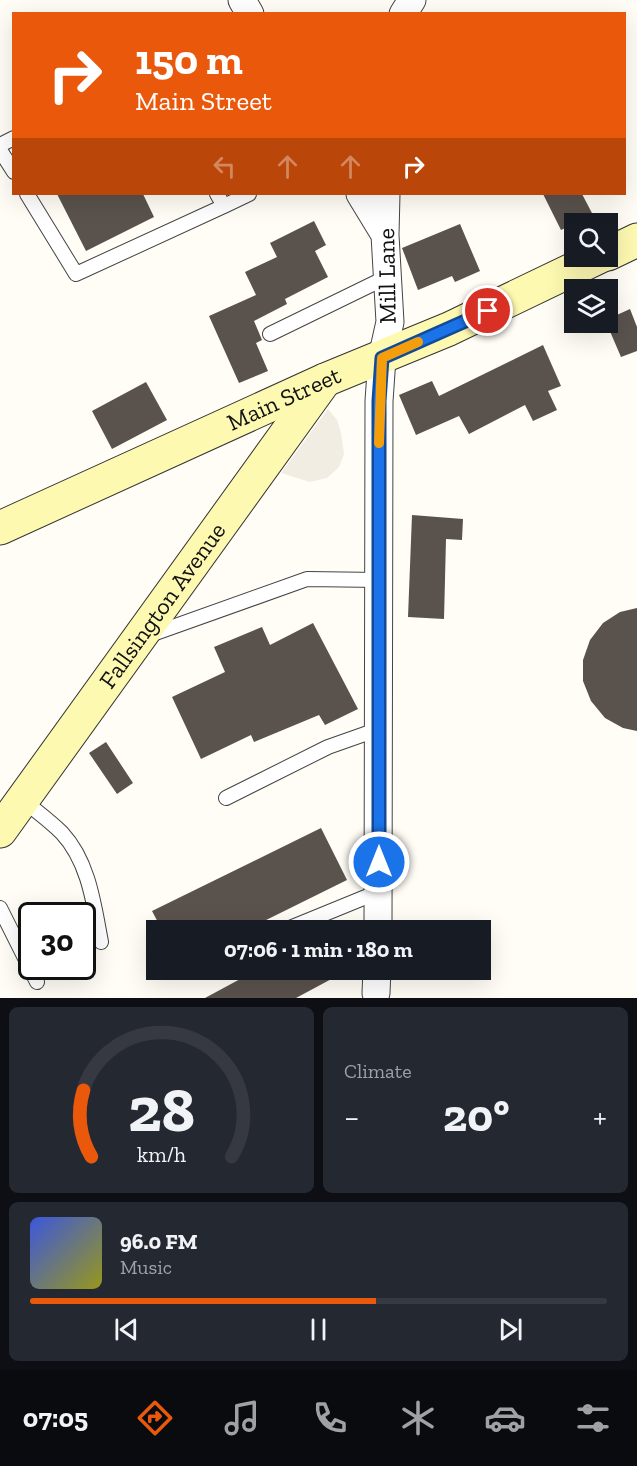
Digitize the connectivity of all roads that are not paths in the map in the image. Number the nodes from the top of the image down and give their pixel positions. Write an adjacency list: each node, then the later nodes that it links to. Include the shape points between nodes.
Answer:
1 (0, 150): 2 (lane)
2 (12, 169)
3 (28, 195): 7 (lane, via 76,274)
4 (244, 195): 7 (lane)
5 (361, 195): 8 (street)
6 (386, 195): 8 (street, Mill Lane)
7 (221, 200)
8 (385, 236): 12 (street, Mill Lane)
9 (637, 240): 10 (main road)
10 (618, 249)
11 (577, 267): 14 (main road, Main Street)
12 (387, 277): 13 (lane); 14 (street, Mill Lane, via 390,329)
13 (270, 334)
14 (382, 358): 15 (main road, Main Street); 17 (street, Mill Lane)
15 (324, 380): 16 (main road, Main Street); 18 (main road, Fallsington Avenue)
16 (0, 528)
17 (379, 580): 18 (lane, via 307,579); 19 (street, Mill Lane)
18 (140, 639): 21 (main road, Fallsington Avenue)
19 (379, 729): 20 (lane, via 328,747); 23 (street, Mill Lane)
20 (226, 798)
21 (23, 800): 22 (main road, Fallsington Avenue); 27 (lane, via 64,835 76,851 93,901)
22 (0, 831)
23 (378, 892): 25 (lane); 26 (street, Mill Lane)
24 (0, 908): 28 (lane)
25 (309, 920)
26 (378, 920)
27 (101, 942)
28 (37, 982)

